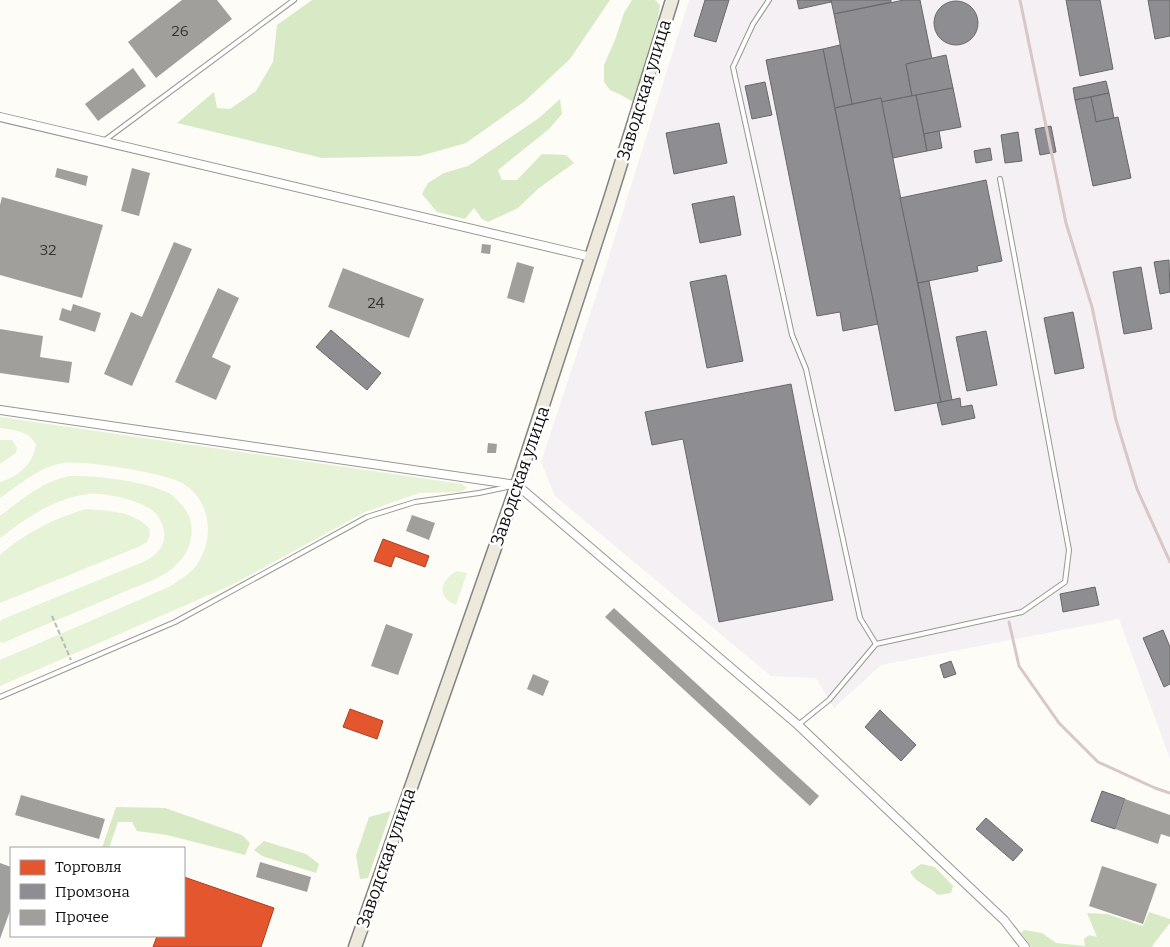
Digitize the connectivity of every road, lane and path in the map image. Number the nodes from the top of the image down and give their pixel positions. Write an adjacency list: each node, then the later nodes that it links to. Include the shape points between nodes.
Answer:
1 (294, 0): 5 (lane)
2 (672, 0): 7 (main road, Заводская улица)
3 (769, 0): 11 (lane, via 753,24 733,67 792,335 806,369 860,618)
4 (0, 117): 5 (street)
5 (103, 141): 7 (street)
6 (1000, 179): 11 (lane, via 1069,550 1065,582 1022,612)
7 (591, 257): 9 (main road, Заводская улица)
8 (0, 410): 9 (street)
9 (518, 485): 12 (lane, via 415,502 367,517 175,622); 14 (street); 15 (main road, Заводская улица)
10 (52, 616): 12 (path)
11 (876, 644): 14 (lane, via 829,700)
12 (74, 666): 13 (lane)
13 (0, 697)
14 (798, 725): 16 (street, via 1004,920)
15 (355, 947)
16 (1025, 947)

